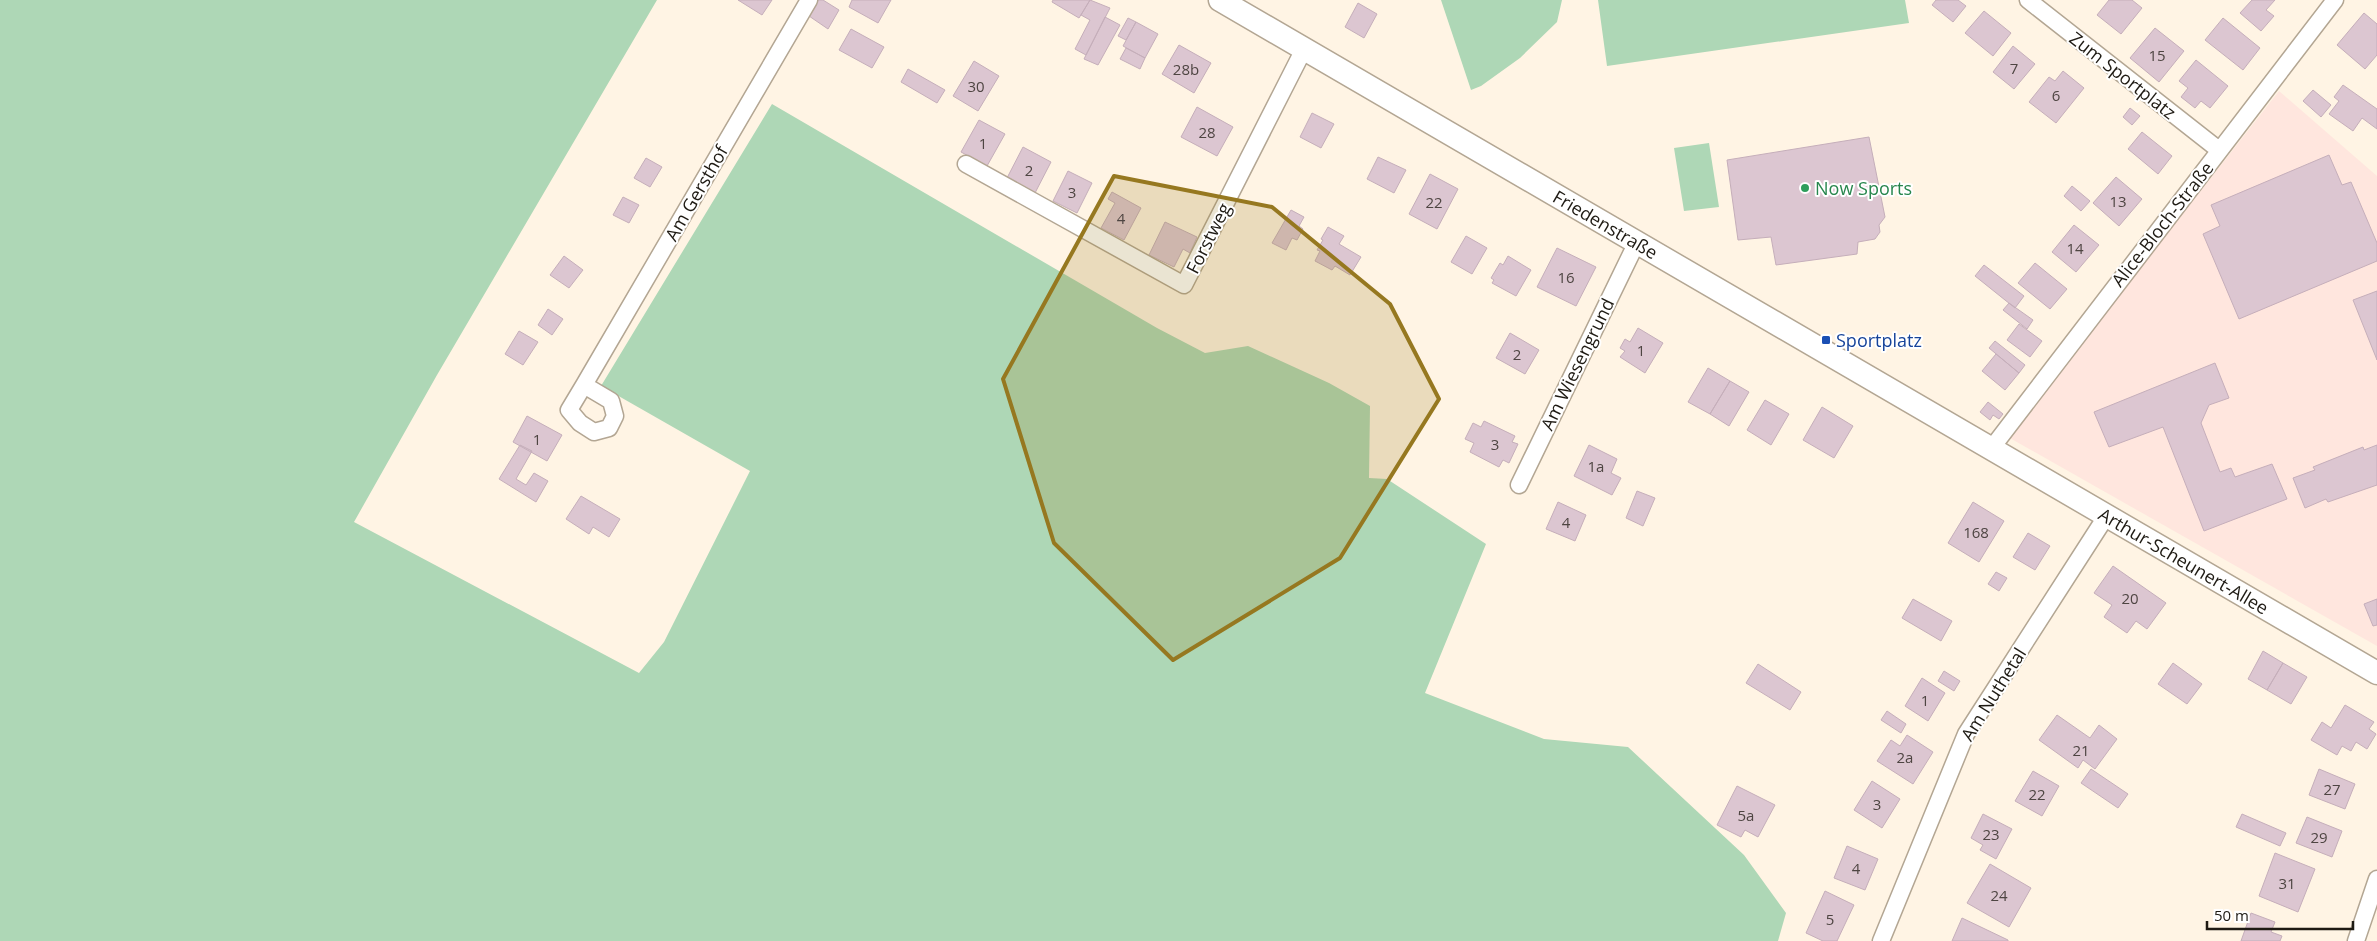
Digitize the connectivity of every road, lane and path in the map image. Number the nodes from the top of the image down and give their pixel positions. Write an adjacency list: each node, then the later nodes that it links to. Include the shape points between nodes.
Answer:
1 (809, 0): 9 (street, Am Gersthof)
2 (1220, 0): 5 (main road, Friedenstraße)
3 (2028, 0): 6 (street, Zum Sportplatz)
4 (2335, 0): 6 (street, Alice-Bloch-Straße)
5 (1304, 49): 7 (street, Forstweg, via 1184,285); 8 (main road, Friedenstraße)
6 (2219, 150): 10 (street, Alice-Bloch-Straße)
7 (966, 164)
8 (1636, 244): 10 (main road, Friedenstraße); 11 (street, Am Wiesengrund)
9 (584, 385)
10 (1991, 449): 12 (main road, Arthur-Scheunert-Allee)
11 (1519, 485)
12 (2107, 515): 13 (main road, Arthur-Scheunert-Allee); 15 (street, Am Nuthetal, via 1966,734)
13 (2377, 673)
14 (2377, 879): 16 (street)
15 (1881, 941)
16 (2356, 941)

